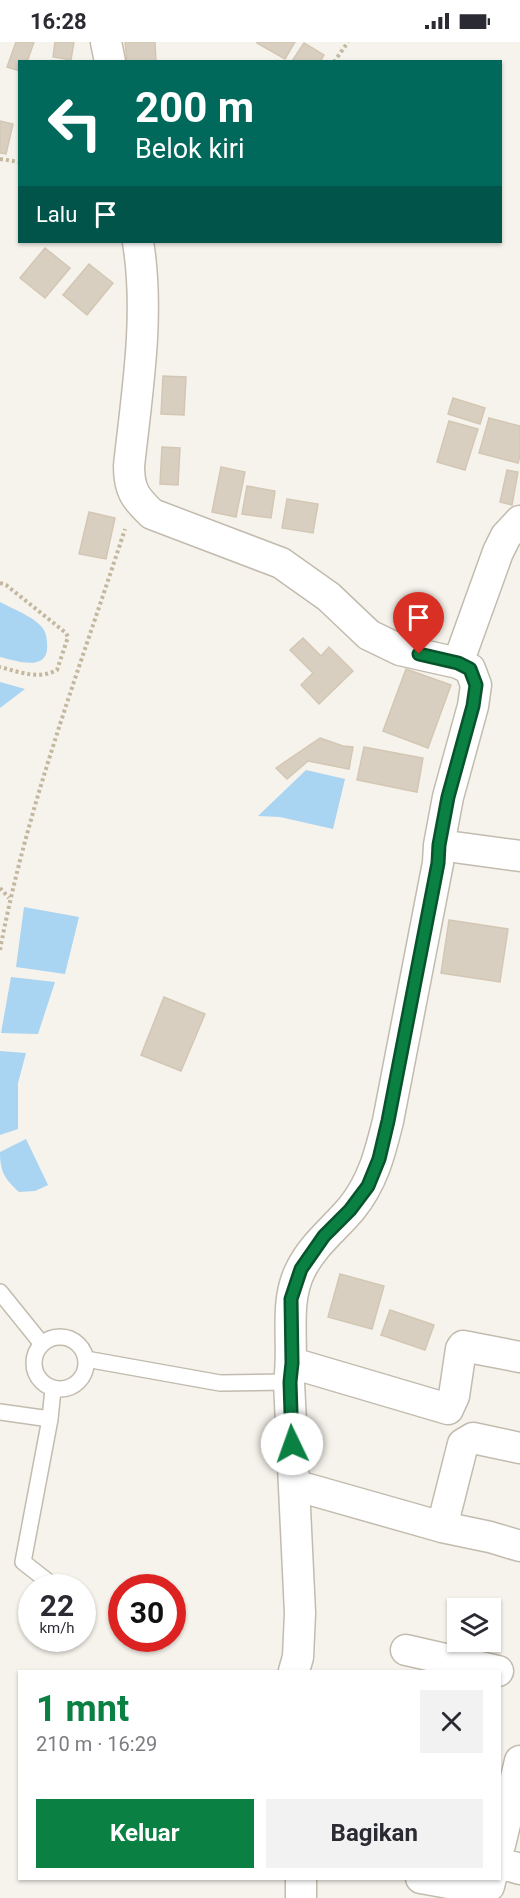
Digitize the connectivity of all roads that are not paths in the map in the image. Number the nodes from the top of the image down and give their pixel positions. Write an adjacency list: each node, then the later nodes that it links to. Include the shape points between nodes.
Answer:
1 (106, 42): 2 (street)
2 (110, 60)
3 (138, 243): 5 (street, via 143,270 141,346 129,466 135,498 152,514 281,563 328,597 369,635 400,650)
4 (520, 521): 5 (street, via 498,552)
5 (458, 663): 6 (street, via 470,669 476,685)
6 (439, 845): 7 (street); 12 (street, via 379,1159 368,1186 301,1269 291,1299)
7 (520, 856)
8 (0, 1292): 9 (lane)
9 (42, 1344): 11 (lane, via 50,1338 69,1338 83,1350); 13 (lane, via 33,1360 34,1370)
10 (520, 1357): 12 (street, via 463,1346 448,1409)
11 (86, 1359): 12 (lane, via 220,1383); 13 (lane, via 86,1370 74,1386)
12 (291, 1373): 17 (street)
13 (53, 1389): 15 (lane)
14 (0, 1412): 15 (lane)
15 (50, 1419): 20 (lane, via 23,1562)
16 (520, 1448): 18 (street, via 473,1438 464,1444)
17 (294, 1485): 18 (street); 22 (street, via 300,1613)
18 (442, 1527): 19 (street)
19 (520, 1546)
20 (38, 1574)
21 (406, 1650): 23 (street)
22 (294, 1670)
23 (495, 1670)
24 (501, 1671): 25 (street)
25 (520, 1676)
26 (520, 1761): 27 (street)
27 (506, 1792): 28 (street)
28 (501, 1836)
29 (501, 1863): 30 (street)
30 (520, 1869)
31 (301, 1880): 34 (street)
32 (432, 1880): 33 (street, via 482,1889 489,1886)
33 (490, 1880)
34 (301, 1898)

